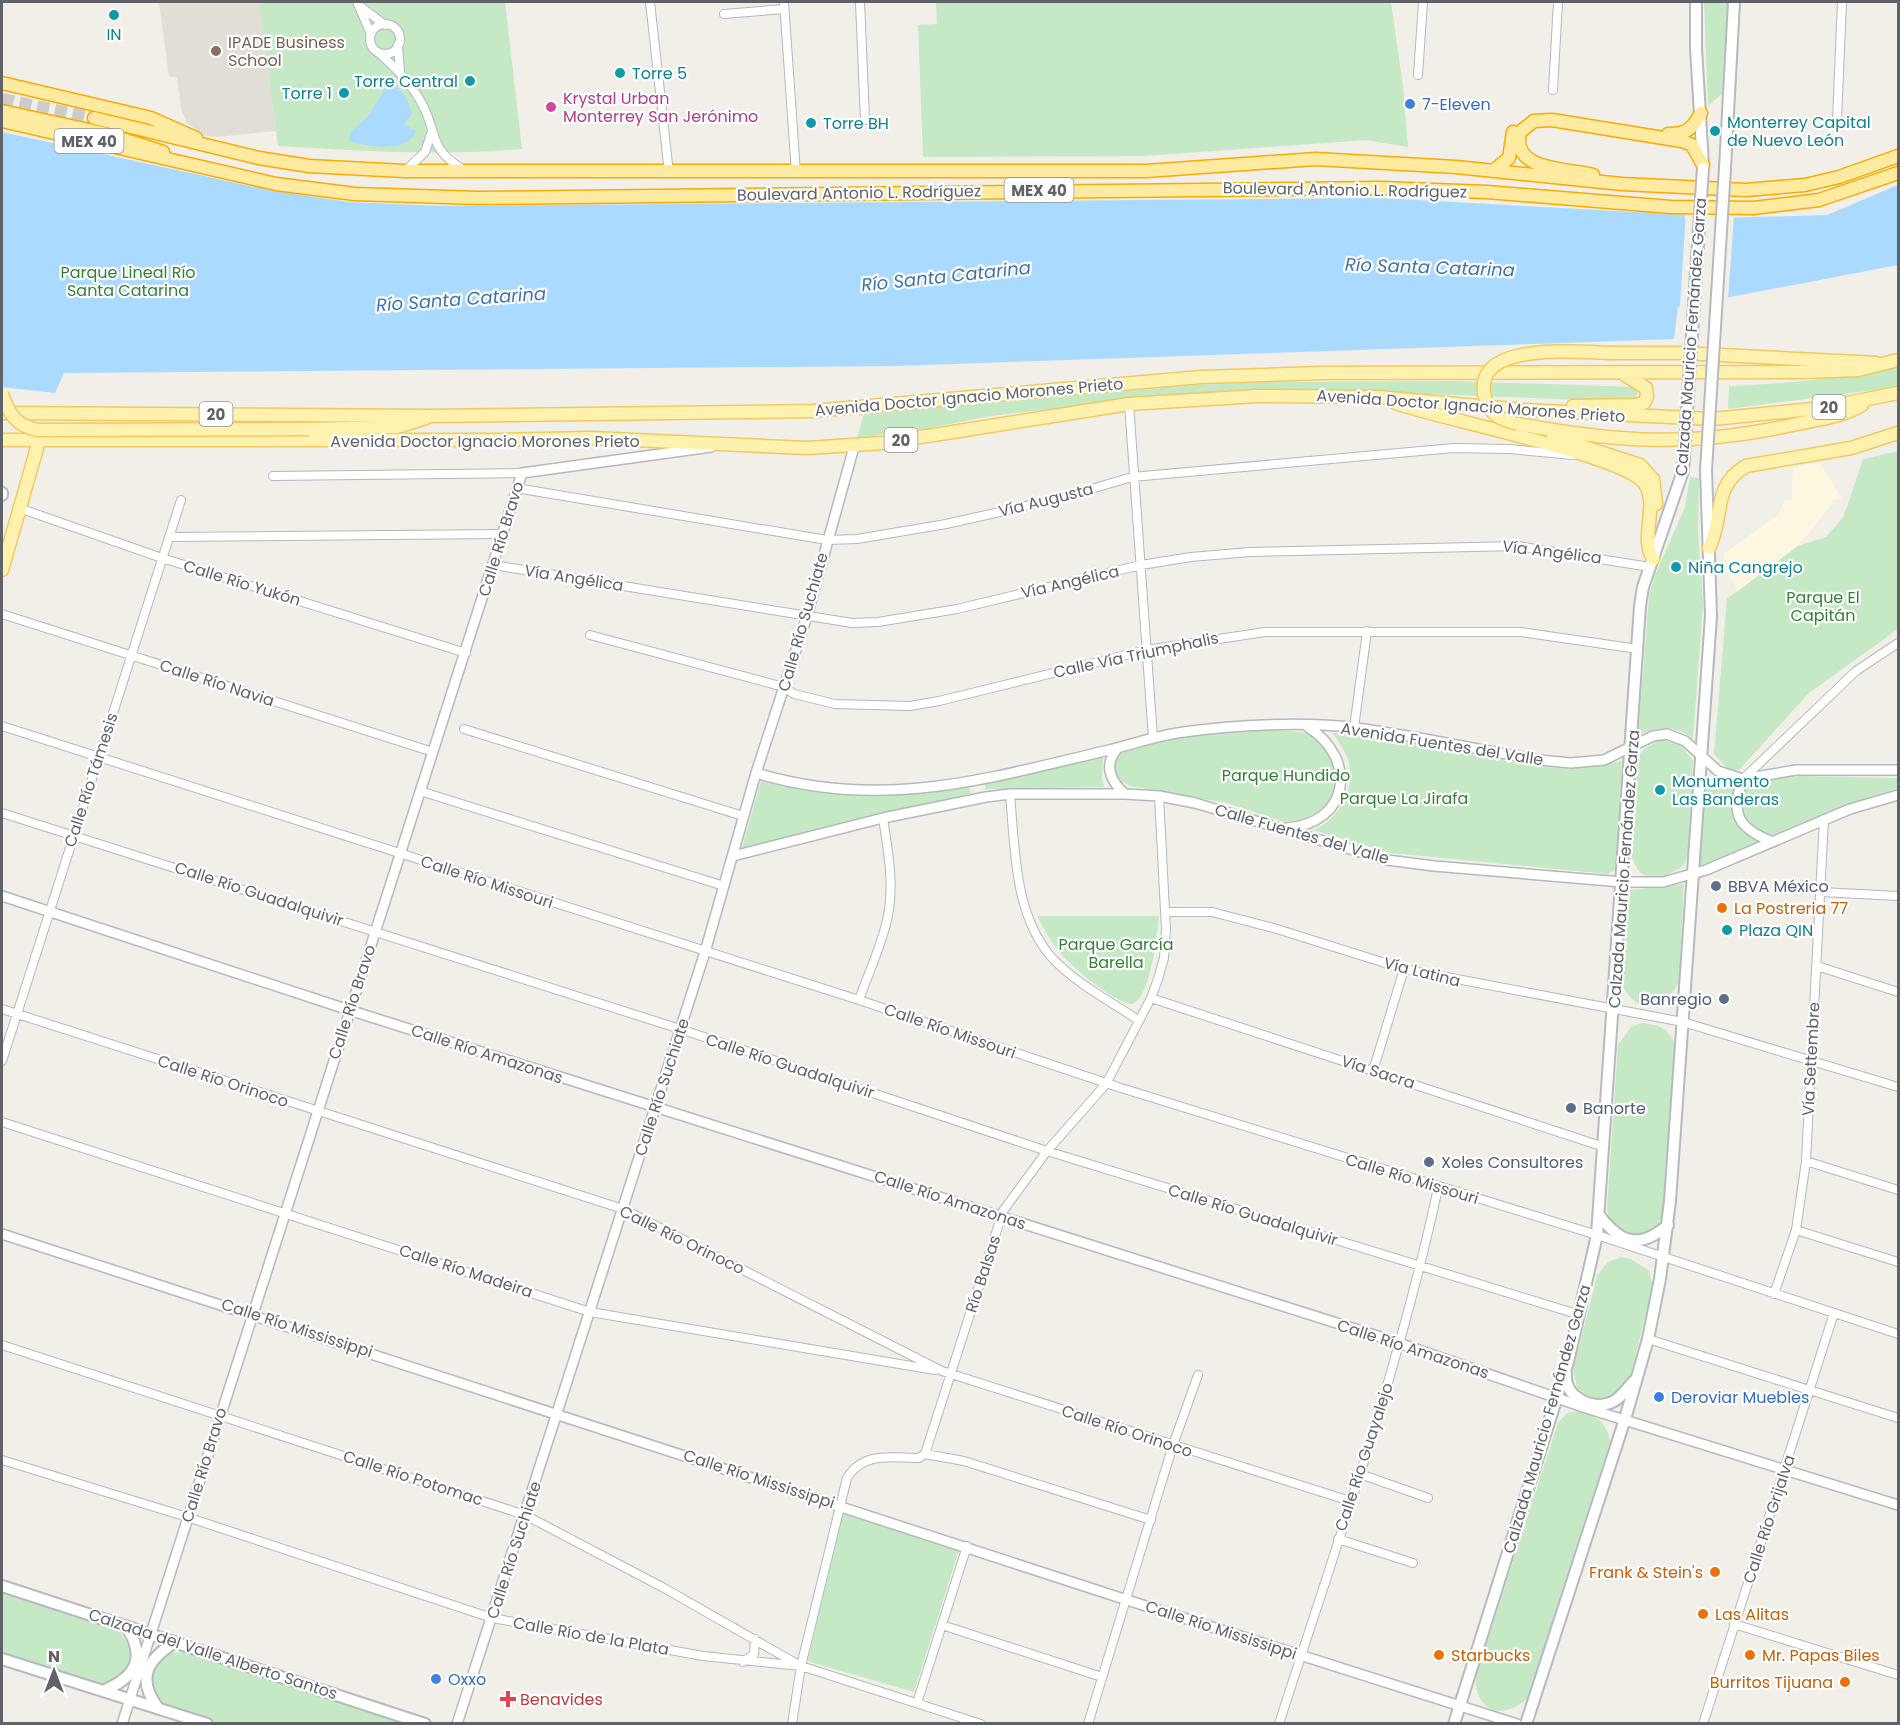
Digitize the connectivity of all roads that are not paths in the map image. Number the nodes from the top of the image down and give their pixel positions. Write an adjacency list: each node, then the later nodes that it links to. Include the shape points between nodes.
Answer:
1 (650, 2): 34 (street)
2 (860, 2): 23 (street)
3 (1423, 2): 17 (street)
4 (1558, 2): 19 (street)
5 (1696, 2): 21 (main road, Calzada Mauricio Fernández Garza)
6 (1734, 2): 65 (main road, Calzada Mauricio Fernández Garza, bridge, via 1706,470)
7 (1842, 2): 24 (street)
8 (358, 4): 11 (street); 12 (street)
9 (784, 5): 10 (street); 35 (street)
10 (724, 14)
11 (381, 25): 12 (street); 13 (street); 14 (street, via 396,30)
12 (366, 26): 13 (street)
13 (371, 34): 15 (street, via 371,46)
14 (398, 45): 15 (street, via 393,52); 16 (street)
15 (379, 53): 16 (street)
16 (400, 72): 26 (street, via 422,103)
17 (1419, 75)
18 (2, 83): 27 (highway, via 151,118)
19 (1553, 90)
20 (2, 111): 29 (highway, via 140,143)
21 (1701, 113): 30 (main road, Calzada Mauricio Fernández Garza); 33 (highway, via 1692,128 1679,135 1531,114 1515,128 1507,162)
22 (93, 118): 27 (highway, Boulevard Antonio L. Rodríguez / MEX 40)
23 (865, 120)
24 (1837, 120)
25 (2, 121): 29 (highway, Boulevard Antonio L. Rodríguez / MEX 40)
26 (431, 134): 31 (street, via 425,152); 32 (street, via 448,161)
27 (219, 149): 31 (highway, Boulevard Antonio L. Rodríguez / MEX 40, via 300,165)
28 (1899, 156): 37 (highway, Boulevard Antonio L. Rodríguez / MEX 40, via 1839,177 1775,189)
29 (177, 161): 36 (highway, Boulevard Antonio L. Rodríguez / MEX 40, via 305,189 366,195 477,198 1381,188 1732,208 1819,200)
30 (1703, 166): 37 (highway, via 1692,145 1682,141 1552,120 1534,121 1520,132 1521,149 1533,162); 67 (main road, Calzada Mauricio Fernández Garza, bridge, via 1683,471)
31 (404, 171): 32 (highway, Boulevard Antonio L. Rodríguez / MEX 40)
32 (465, 171): 34 (highway, Boulevard Antonio L. Rodríguez / MEX 40)
33 (1493, 171): 35 (highway, Boulevard Antonio L. Rodríguez / MEX 40, via 1316,159 1146,171); 37 (highway, Boulevard Antonio L. Rodríguez / MEX 40)
34 (669, 173): 35 (highway, Boulevard Antonio L. Rodríguez / MEX 40)
35 (796, 173)
36 (1899, 173)
37 (1622, 184)
38 (1893, 362): 39 (main road, Avenida Doctor Ignacio Morones Prieto / 20, via 1858,370); 48 (main road, bridge, via 1682,353 1524,353 1497,363 1485,383 1486,402 1500,418)
39 (1623, 374): 45 (main road, via 1644,386 1644,403); 47 (main road, Avenida Doctor Ignacio Morones Prieto / 20, via 1321,373 1201,377 813,411)
40 (1899, 393): 43 (main road, Avenida Doctor Ignacio Morones Prieto / 20)
41 (2, 394): 47 (main road, bridge, via 13,418 38,430 397,427)
42 (1378, 397): 44 (main road, Avenida Doctor Ignacio Morones Prieto / 20, via 1257,396); 45 (main road, Avenida Doctor Ignacio Morones Prieto / 20); 54 (main road)
43 (1873, 398): 45 (main road, Avenida Doctor Ignacio Morones Prieto / 20, via 1822,408 1713,419); 48 (main road, via 1846,412 1785,427 1696,440 1648,441)
44 (1129, 404): 53 (main road, Avenida Doctor Ignacio Morones Prieto / 20); 57 (street)
45 (1524, 410)
46 (2, 413): 47 (main road, Avenida Doctor Ignacio Morones Prieto / 20)
47 (430, 416)
48 (1518, 424): 61 (main road, via 1630,460 1647,471 1656,487)
49 (1899, 433): 65 (main road, via 1851,448 1746,466 1732,475 1721,494)
50 (2, 440): 51 (main road, Avenida Doctor Ignacio Morones Prieto / 20)
51 (39, 441): 52 (main road, Avenida Doctor Ignacio Morones Prieto / 20, via 591,438); 60 (main road)
52 (722, 446): 53 (main road, Avenida Doctor Ignacio Morones Prieto / 20); 55 (street, Calle Río Bravo)
53 (854, 447): 64 (street, Calle Río Suchiate)
54 (1580, 454): 57 (street, Vía Augusta, via 1454,448); 61 (main road, via 1630,472 1644,482 1649,496)
55 (522, 473): 56 (street); 58 (street, Calle Río Bravo)
56 (273, 476)
57 (1132, 477): 64 (street, Vía Augusta, via 946,524 857,539); 69 (street)
58 (516, 488): 62 (street, Calle Río Bravo); 64 (street, Vía Augusta)
59 (181, 500): 63 (street, Calle Río Támesis)
60 (20, 508): 66 (street, Calle Río Yukón); 70 (main road)
61 (1648, 531): 67 (main road, via 1647,548)
62 (502, 534): 63 (street); 68 (street, Calle Río Bravo)
63 (169, 537): 66 (street, Calle Río Támesis)
64 (827, 540): 72 (street, Calle Río Suchiate)
65 (1710, 548): 90 (main road, Calzada Mauricio Fernández Garza, via 1711,616)
66 (162, 558): 78 (street, Calle Río Yukón); 79 (street, Calle Río Támesis)
67 (1652, 563): 69 (street, Vía Angélica, via 1488,545 1250,552); 76 (main road, Calzada Mauricio Fernández Garza, via 1640,606)
68 (493, 565): 72 (street, Vía Angélica); 78 (street, Calle Río Bravo)
69 (1141, 565): 72 (street, Vía Angélica, via 912,617 852,623); 77 (street)
70 (2, 570)
71 (2, 614): 79 (street, Calle Río Navia)
72 (807, 616): 80 (street, Calle Río Suchiate)
73 (1367, 631): 76 (street, Calle Vía Triumphalis, via 1521,632); 77 (street, Calle Vía Triumphalis, via 1232,635); 83 (street)
74 (590, 635): 80 (street, Calle Vía Triumphalis)
75 (1899, 643): 93 (street, via 1856,671)
76 (1638, 649): 86 (main road, Calzada Mauricio Fernández Garza)
77 (1146, 650): 80 (street, Calle Vía Triumphalis, via 910,706 835,704 794,694); 85 (street)
78 (466, 653): 88 (street, Calle Río Bravo)
79 (131, 656): 88 (street, Calle Río Navia); 89 (street, Calle Río Támesis)
80 (784, 687): 92 (street, Calle Río Suchiate)
81 (2, 726): 89 (street, Calle Río Missouri)
82 (1306, 726): 83 (street, Avenida Fuentes del Valle); 85 (street, Avenida Fuentes del Valle, via 1222,728); 105 (street, via 1321,735 1336,754 1339,791 1327,813 1300,826)
83 (1354, 728): 86 (street, Avenida Fuentes del Valle, via 1571,763 1604,760)
84 (464, 729): 102 (street)
85 (1153, 738): 87 (street, Avenida Fuentes del Valle)
86 (1632, 747): 90 (street, Avenida Fuentes del Valle, via 1667,734 1685,741); 111 (main road, Calzada Mauricio Fernández Garza)
87 (1118, 748): 94 (street, Avenida Fuentes del Valle); 97 (street, via 1110,760 1110,776)
88 (433, 752): 95 (street, Calle Río Bravo)
89 (99, 756): 106 (street, Calle Río Támesis); 108 (street, Calle Río Missouri)
90 (1701, 756): 93 (street, Avenida Fuentes del Valle, via 1718,771); 110 (main road, Calzada Mauricio Fernández Garza)
91 (1899, 770): 93 (street, via 1796,770)
92 (756, 773): 94 (street, Avenida Fuentes del Valle, via 814,788 870,792); 102 (street, Calle Río Suchiate)
93 (1743, 779): 107 (street, via 1736,807 1739,820)
94 (982, 780): 100 (street, via 979,788)
95 (420, 791): 108 (street, Calle Río Bravo); 112 (street)
96 (1010, 794): 97 (street, Calle Fuentes del Valle); 100 (street, Calle Fuentes del Valle); 129 (street, via 1020,882 1042,945 1067,972)
97 (1125, 794): 99 (street, Calle Fuentes del Valle)
98 (1899, 795): 104 (street, Calle Fuentes del Valle)
99 (1159, 796): 105 (street, Calle Fuentes del Valle); 117 (street, Río Balsas)
100 (986, 797): 103 (street, Calle Fuentes del Valle)
101 (2, 813): 106 (street, Calle Río Guadalquivir)
102 (743, 816): 109 (street, Calle Río Suchiate)
103 (883, 818): 109 (street, Calle Fuentes del Valle); 124 (street, via 890,903)
104 (1824, 819): 107 (street, Calle Fuentes del Valle); 113 (street, Vía Settembre)
105 (1282, 828): 111 (street, Calle Fuentes del Valle, via 1387,860)
106 (74, 835): 116 (street, Calle Río Támesis); 118 (street, Calle Río Guadalquivir)
107 (1773, 842): 110 (street, Calle Fuentes del Valle)
108 (399, 853): 118 (street, Calle Río Bravo); 119 (street, Calle Río Missouri)
109 (733, 856): 112 (street, Calle Río Suchiate)
110 (1693, 875): 111 (street, Calle Fuentes del Valle, via 1663,882); 130 (main road, Calzada Mauricio Fernández Garza)
111 (1622, 882): 126 (main road, Calzada Mauricio Fernández Garza)
112 (724, 886): 119 (street, Calle Río Suchiate)
113 (1821, 892): 115 (street); 120 (street, Vía Settembre)
114 (2, 896): 116 (street, Calle Río Amazonas)
115 (1899, 896)
116 (48, 912): 127 (street, Calle Río Amazonas); 128 (street, Calle Río Támesis)
117 (1165, 912): 121 (street, Vía Latina, via 1212,912); 123 (street, Río Balsas, via 1164,958)
118 (375, 930): 127 (street, Calle Río Bravo); 131 (street, Calle Río Guadalquivir)
119 (705, 952): 124 (street, Calle Río Missouri); 131 (street, Calle Río Suchiate)
120 (1816, 966): 122 (street); 132 (street, Vía Settembre)
121 (1404, 969): 126 (street, Vía Latina); 134 (street)
122 (1899, 992)
123 (1151, 998): 129 (street, Río Balsas); 134 (street, Vía Sacra)
124 (859, 1000): 135 (street, Calle Río Missouri)
125 (2, 1009): 128 (street, Calle Río Orinoco)
126 (1614, 1009): 130 (street, Vía Latina); 140 (main road, Calzada Mauricio Fernández Garza)
127 (349, 1010): 137 (street, Calle Río Amazonas); 138 (street, Calle Río Bravo)
128 (17, 1014): 133 (street, Calle Río Támesis); 138 (street, Calle Río Orinoco)
129 (1138, 1020): 135 (street, Río Balsas)
130 (1683, 1022): 132 (street, Vía Latina); 149 (main road, Calzada Mauricio Fernández Garza)
131 (681, 1029): 137 (street, Calle Río Suchiate); 141 (street, Calle Río Guadalquivir)
132 (1810, 1058): 136 (street, Vía Latina); 142 (street, Vía Settembre)
133 (2, 1061)
134 (1373, 1071): 140 (street, Vía Sacra)
135 (1106, 1084): 141 (street, Río Balsas); 143 (street, Calle Río Missouri)
136 (1899, 1087)
137 (655, 1107): 145 (street, Calle Río Suchiate); 148 (street, Calle Río Amazonas)
138 (317, 1112): 145 (street, Calle Río Orinoco); 146 (street, Calle Río Bravo)
139 (2, 1122): 146 (street, Calle Río Madeira)
140 (1604, 1147): 147 (main road, Calzada Mauricio Fernández Garza)
141 (1047, 1151): 148 (street, Río Balsas); 155 (street, Calle Río Guadalquivir)
142 (1806, 1161): 144 (street); 150 (street, Vía Settembre)
143 (1438, 1188): 152 (street, Calle Río Missouri); 155 (street, Calle Río Guayalejo)
144 (1899, 1190)
145 (623, 1209): 157 (street, Calle Río Suchiate); 166 (street, Calle Río Orinoco)
146 (285, 1213): 157 (street, Calle Río Madeira); 158 (street, Calle Río Bravo)
147 (1599, 1215): 149 (main road, via 1613,1233 1636,1241 1651,1238); 152 (main road, Calzada Mauricio Fernández Garza)
148 (1001, 1216): 163 (street, Calle Río Amazonas); 167 (street, Río Balsas)
149 (1668, 1225): 153 (main road, Calzada Mauricio Fernández Garza)
150 (1796, 1230): 154 (street); 156 (street, Vía Settembre)
151 (2, 1234): 158 (street, Calle Río Mississippi)
152 (1597, 1235): 153 (street, Calle Río Missouri); 160 (main road, Calzada Mauricio Fernández Garza)
153 (1664, 1258): 156 (street, Calle Río Missouri); 162 (main road, Calzada Mauricio Fernández Garza)
154 (1899, 1262)
155 (1421, 1267): 160 (street, Calle Río Guadalquivir); 163 (street, Calle Río Guayalejo)
156 (1774, 1294): 159 (street, Calle Río Missouri)
157 (590, 1312): 166 (street, Calle Río Madeira); 173 (street, Calle Río Suchiate)
158 (253, 1313): 172 (street, Calle Río Bravo); 173 (street, Calle Río Mississippi)
159 (1834, 1313): 161 (street, Calle Río Missouri); 170 (street, Calle Río Grijalva)
160 (1580, 1315): 165 (main road, Calzada Mauricio Fernández Garza)
161 (1899, 1334)
162 (1648, 1339): 169 (main road, Calzada Mauricio Fernández Garza); 170 (street)
163 (1400, 1344): 171 (street, Calle Río Amazonas); 180 (street, Calle Río Guayalejo)
164 (2, 1345): 172 (street, Calle Río Potomac)
165 (1568, 1362): 169 (main road, via 1567,1386 1587,1403 1611,1403); 171 (main road, Calzada Mauricio Fernández Garza)
166 (942, 1371): 167 (street, Calle Río Orinoco)
167 (951, 1374): 176 (street, Calle Río Orinoco); 177 (street, Río Balsas)
168 (1198, 1375): 176 (street)
169 (1636, 1379): 175 (main road, Calzada Mauricio Fernández Garza)
170 (1811, 1390): 174 (street); 179 (street, Calle Río Grijalva)
171 (1557, 1398): 175 (street, Calle Río Amazonas); 209 (main road, Calzada Mauricio Fernández Garza)
172 (219, 1414): 185 (street, Calle Río Potomac); 186 (street, Calle Río Bravo)
173 (558, 1414): 183 (street, Calle Río Mississippi); 185 (street, Calle Río Suchiate)
174 (1899, 1418)
175 (1625, 1419): 179 (street, Calle Río Amazonas); 221 (main road, Calzada Mauricio Fernández Garza)
176 (1173, 1445): 182 (street, Calle Río Orinoco); 187 (street)
177 (924, 1455): 183 (street, via 866,1459 851,1471); 187 (street, via 964,1461)
178 (2, 1460): 186 (street, Calle Río de la Plata)
179 (1786, 1468): 184 (street, Calle Río Amazonas); 194 (street, Calle Río Grijalva)
180 (1360, 1474): 181 (street); 182 (street, Calle Río Guayalejo)
181 (1428, 1498)
182 (1350, 1501): 188 (street, Calle Río Guayalejo)
183 (840, 1505): 189 (street, Calle Río Mississippi); 203 (street)
184 (1899, 1505)
185 (525, 1515): 193 (street, Calle Río Suchiate); 198 (street, Calle Río Potomac)
186 (188, 1517): 193 (street, Calle Río de la Plata); 197 (street, Calle Río Bravo)
187 (1151, 1520): 192 (street)
188 (1338, 1539): 190 (street); 200 (street, Calle Río Guayalejo)
189 (967, 1546): 192 (street, Calle Río Mississippi); 195 (street)
190 (1413, 1563)
191 (2, 1586): 196 (main road, Calzada del Valle Alberto Santos)
192 (1127, 1600): 200 (street, Calle Río Mississippi); 205 (street)
193 (492, 1618): 202 (street, Calle Río de la Plata); 214 (street, Calle Río Suchiate)
194 (1734, 1624): 204 (street); 222 (street, Calle Río Grijalva)
195 (942, 1625): 205 (street); 208 (street)
196 (126, 1626): 197 (main road, Calzada del Valle Alberto Santos); 206 (main road, via 138,1659 128,1676)
197 (151, 1634): 199 (main road, Calzada del Valle Alberto Santos); 207 (street, Calle Río Bravo)
198 (755, 1639): 202 (street, via 753,1654); 203 (street, Calle Río Potomac)
199 (175, 1642): 210 (main road, via 155,1657 148,1668 146,1686); 211 (main road, Calzada del Valle Alberto Santos)
200 (1301, 1655): 209 (street, Calle Río Mississippi); 218 (street, Calle Río Guayalejo)
201 (2, 1659): 206 (main road)
202 (743, 1662): 203 (street, Calle Río de la Plata)
203 (801, 1666): 208 (street, Calle Río de la Plata); 215 (street)
204 (1899, 1675)
205 (1102, 1677): 217 (street)
206 (103, 1691): 207 (main road)
207 (130, 1700): 210 (main road); 212 (street, Calle Río Bravo)
208 (917, 1703): 216 (street, Calle Río de la Plata)
209 (1459, 1706): 219 (main road, Calzada Mauricio Fernández Garza); 220 (street, Calle Río Mississippi)
210 (158, 1708): 213 (main road)
211 (420, 1722)
212 (122, 1724)
213 (207, 1724)
214 (457, 1724)
215 (792, 1724)
216 (981, 1724)
217 (1088, 1724)
218 (1279, 1724)
219 (1454, 1724)
220 (1517, 1724)
221 (1526, 1724)
222 (1703, 1724)

